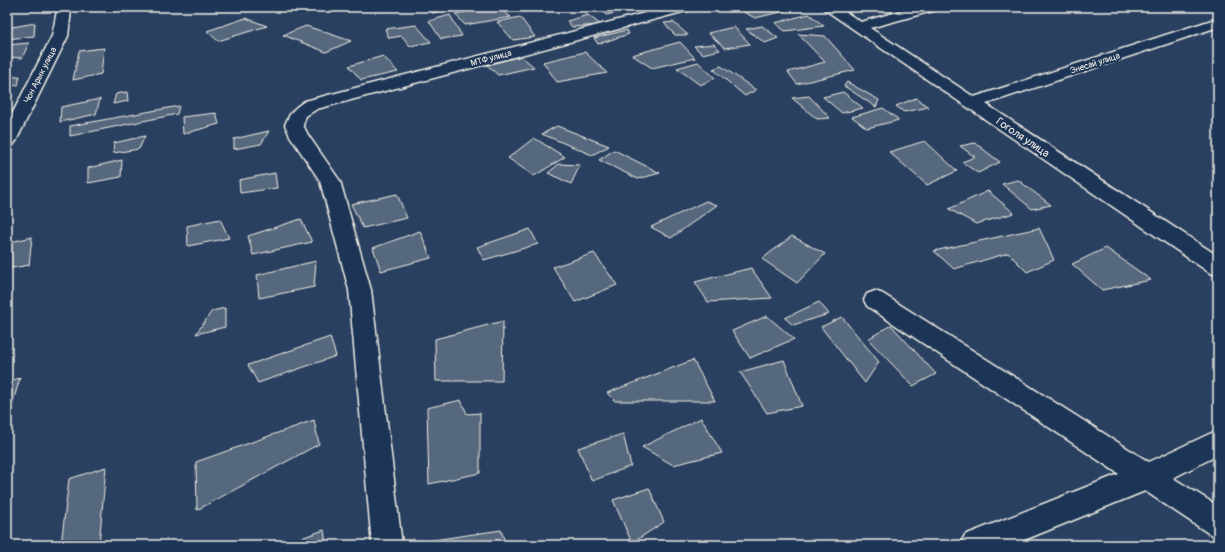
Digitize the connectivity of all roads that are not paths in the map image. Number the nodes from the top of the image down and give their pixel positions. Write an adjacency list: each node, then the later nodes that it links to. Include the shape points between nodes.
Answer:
1 (60, 7): 8 (street, Чон Арык улица, via 64,10 60,36)
2 (685, 7): 14 (street, МТФ улица, via 311,105 298,113 294,125 330,181 360,290)
3 (828, 7): 6 (street, Гоголя улица)
4 (930, 7): 6 (street)
5 (1218, 22): 7 (street, Энесай улица)
6 (859, 27): 7 (street, Гоголя улица)
7 (972, 103): 9 (street, Гоголя улица)
8 (7, 141)
9 (1218, 267)
10 (875, 300): 12 (street)
11 (1218, 442): 12 (street)
12 (1147, 477): 13 (street); 15 (street)
13 (1218, 523)
14 (387, 545)
15 (975, 545)

